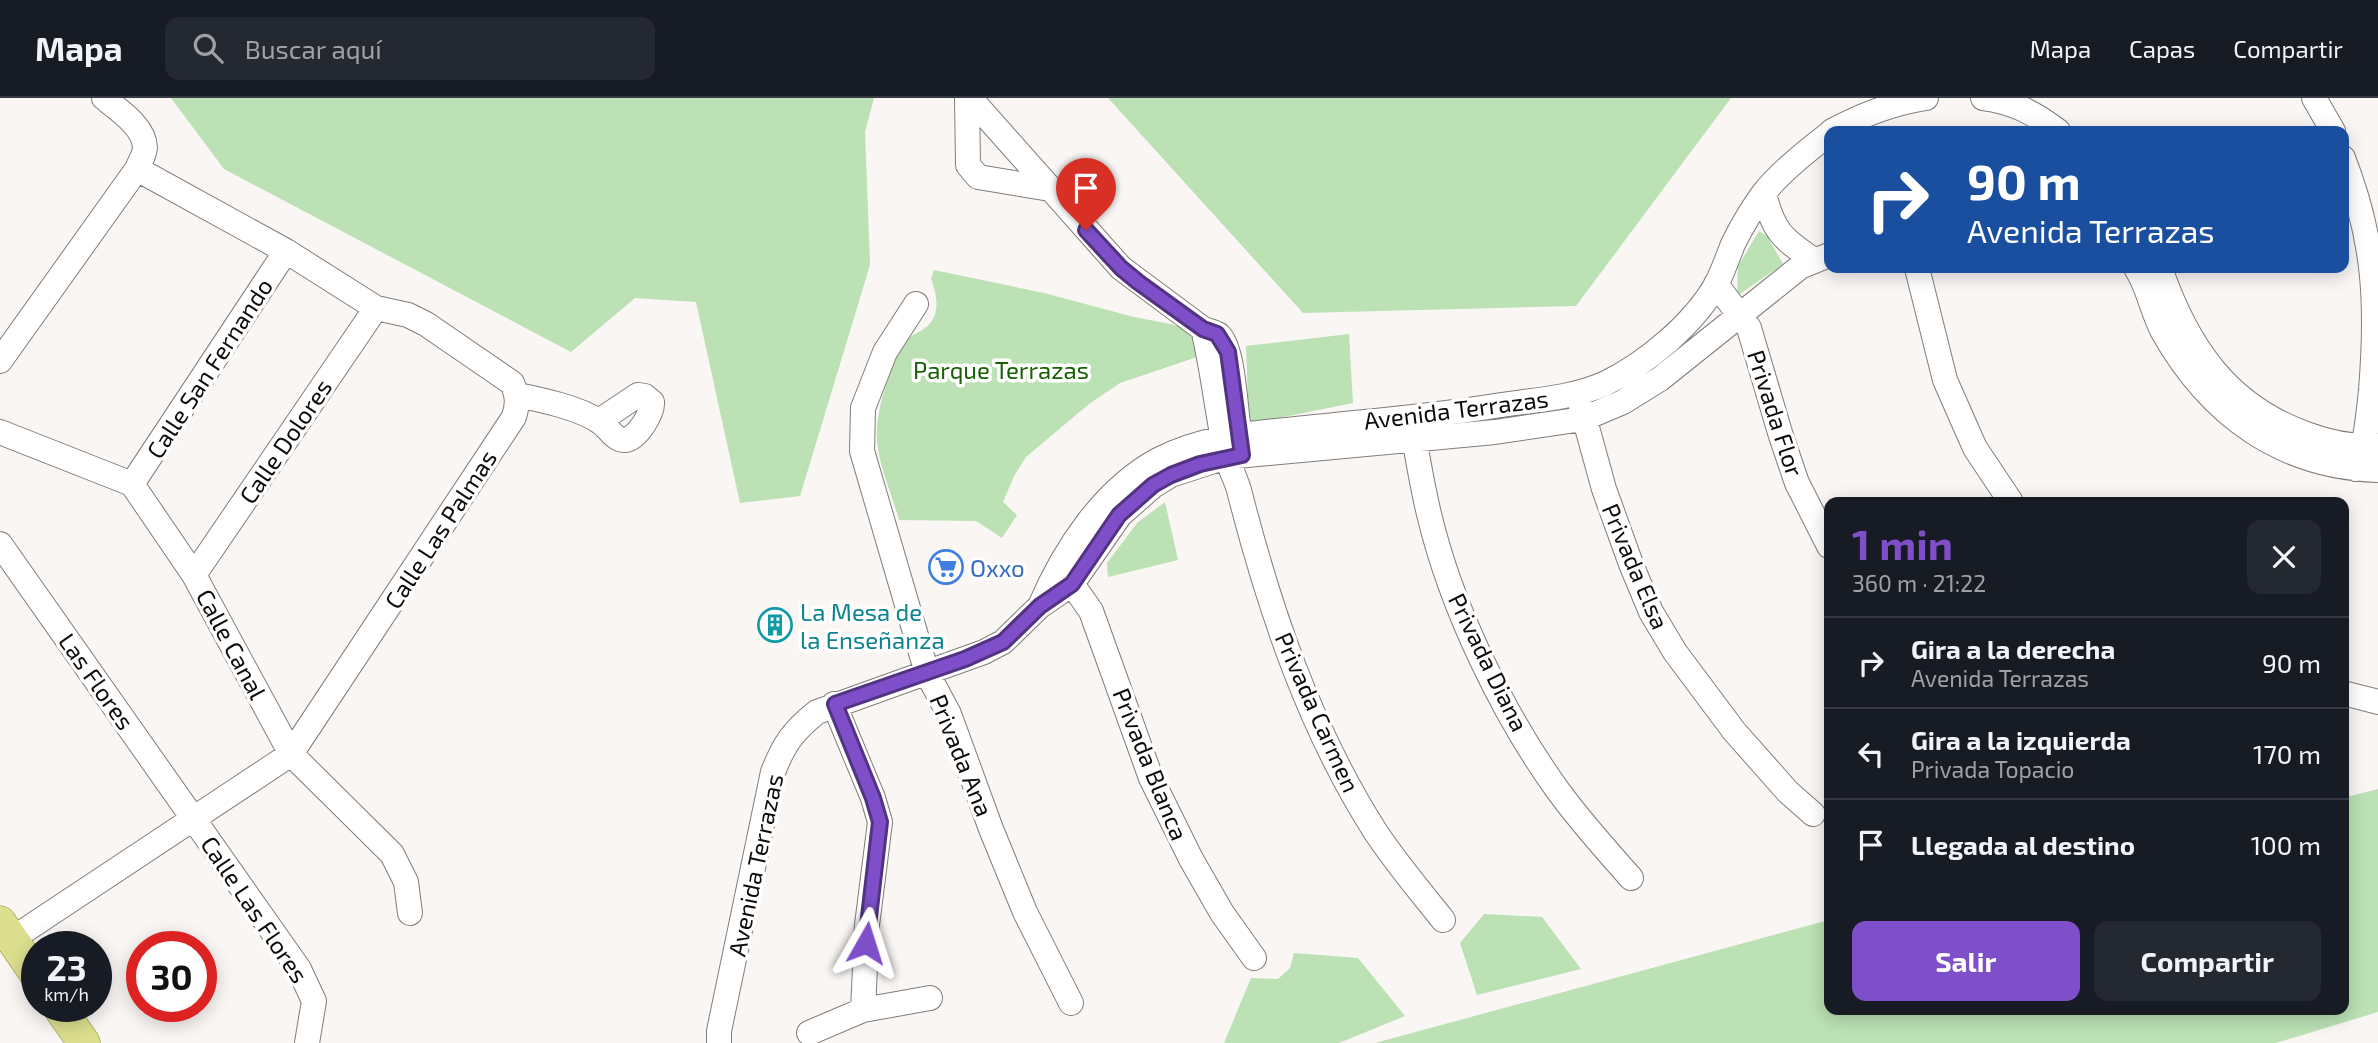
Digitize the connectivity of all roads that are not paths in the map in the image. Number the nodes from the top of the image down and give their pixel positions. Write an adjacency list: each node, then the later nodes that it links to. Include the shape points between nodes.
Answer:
1 (104, 98): 10 (street, via 143,137 145,149)
2 (969, 98): 12 (street); 12 (street, via 968,166 972,173)
3 (1926, 98): 6 (street, Avenida Terrazas, via 1903,101)
4 (1983, 98): 7 (street, via 2032,112)
5 (2314, 98): 8 (street)
6 (1842, 126)
7 (2051, 126)
8 (2330, 126)
9 (1824, 137): 13 (street, Avenida Terrazas)
10 (137, 169): 14 (street); 22 (street)
11 (2349, 177): 30 (street, via 2366,229 2375,281)
12 (1051, 189): 29 (street, Privada Carmen, via 1121,268 1203,329 1222,375)
13 (1764, 193): 15 (street, via 1780,234); 18 (street, Avenida Terrazas)
14 (286, 251): 20 (street); 31 (street, Calle San Fernando)
15 (1822, 258): 21 (street, Avenida Terrazas, via 1800,267)
16 (1918, 273): 32 (street, via 1945,380 1975,448)
17 (2148, 273): 30 (street, via 2225,384 2253,409 2283,426)
18 (1716, 284): 21 (street, Privada Flor); 23 (street, Avenida Terrazas, via 1687,324 1651,354)
19 (916, 304): 37 (street, Privada Ana, via 885,352 863,408 861,432 862,451)
20 (376, 308): 24 (street, via 408,314 426,324 512,383); 35 (street, Calle Dolores)
21 (1739, 316): 25 (street, Avenida Terrazas, via 1639,393); 33 (street, Privada Flor, via 1749,328 1797,482)
22 (0, 361)
23 (1578, 393): 25 (street, Privada Elsa); 27 (street, Avenida Terrazas)
24 (518, 394): 26 (street, via 554,402); 41 (street, Calle Las Palmas, via 514,417)
25 (1583, 419): 27 (street, Avenida Terrazas, via 1542,427); 42 (street, Privada Elsa, via 1631,564 1657,622 1734,731)
26 (599, 421)
27 (1413, 429): 29 (street, Avenida Terrazas); 44 (street, Privada Diana, via 1429,515 1478,651 1558,790)
28 (0, 432): 31 (street)
29 (1233, 446): 36 (street, Avenida Terrazas, via 1153,485); 46 (street, Privada Carmen, via 1238,482 1276,618 1303,691 1376,831)
30 (2369, 458)
31 (132, 484): 35 (street, Calle Canal)
32 (2008, 497)
33 (1824, 536)
34 (0, 544): 43 (street, Las Flores)
35 (194, 575): 41 (street, Calle Canal)
36 (1064, 576): 37 (street, Avenida Terrazas, via 1003,642); 49 (street, Privada Blanca, via 1091,611 1157,790 1191,859)
37 (927, 673): 40 (street, Avenida Terrazas); 51 (street, Privada Ana, via 949,713 1025,912)
38 (2349, 695): 39 (street)
39 (2378, 702)
40 (835, 704): 52 (street, via 880,822); 55 (street, Avenida Terrazas, via 798,726 773,772)
41 (291, 754): 43 (street, Calle Las Palmas); 45 (street, Calle Canal, via 392,855 406,882)
42 (1813, 814)
43 (194, 818): 47 (street, Calle Las Palmas); 57 (street, Calle Las Flores, via 299,970 314,1001)
44 (1631, 878)
45 (410, 914)
46 (1443, 920)
47 (6, 931): 48 (main road)
48 (21, 953)
49 (1254, 958)
50 (930, 998): 52 (street)
51 (1071, 1003)
52 (863, 1010): 54 (street)
53 (69, 1022): 56 (main road)
54 (810, 1032)
55 (717, 1039)
56 (83, 1043)
57 (307, 1043)

